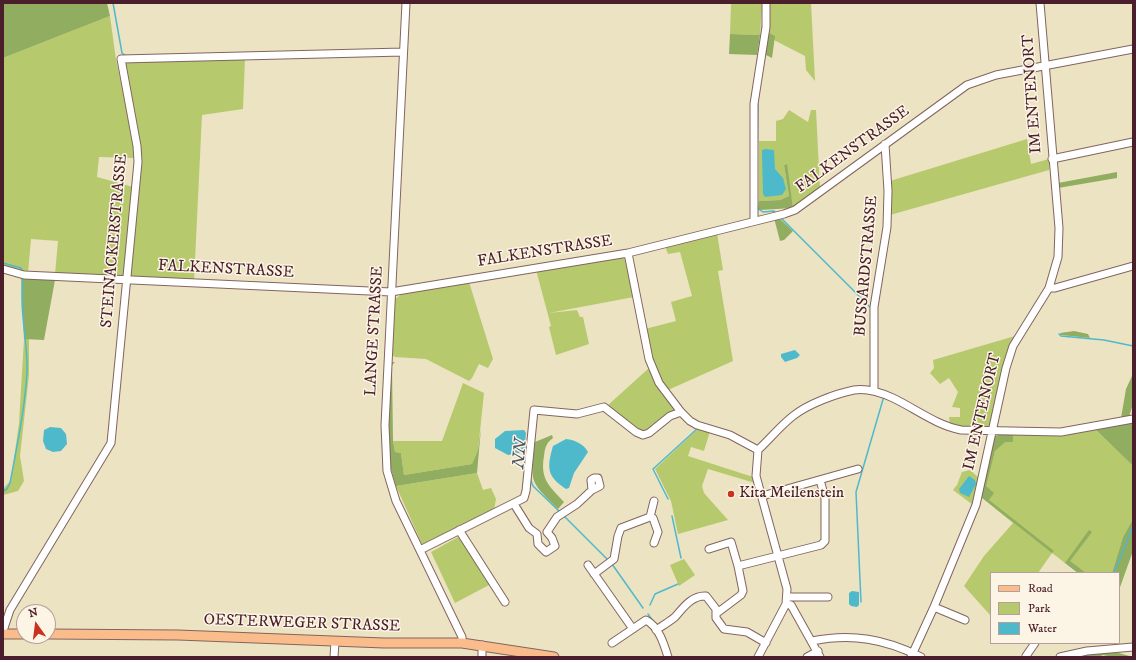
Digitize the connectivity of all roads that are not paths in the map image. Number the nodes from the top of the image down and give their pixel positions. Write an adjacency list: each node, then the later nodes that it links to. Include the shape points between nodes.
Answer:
1 (406, 3): 5 (street, LANGE STRASSE)
2 (766, 3): 10 (street, via 766,27 754,104)
3 (1040, 3): 6 (street, IM ENTENORT)
4 (1133, 49): 6 (street, FALKENSTRASSE)
5 (403, 52): 14 (street, STEINACKERSTRASSE, via 121,59 138,162); 16 (street, LANGE STRASSE)
6 (1045, 65): 8 (street, FALKENSTRASSE, via 996,75 967,85); 9 (street, IM ENTENORT)
7 (1133, 142): 9 (street)
8 (885, 144): 10 (street, FALKENSTRASSE, via 795,210); 17 (street, BUSSARDSTRASSE, via 887,227 874,306)
9 (1052, 159): 15 (street, IM ENTENORT, via 1059,228 1058,257)
10 (754, 221): 11 (street, FALKENSTRASSE)
11 (628, 252): 16 (street, FALKENSTRASSE); 18 (street, via 652,370)
12 (1133, 266): 15 (street)
13 (3, 270): 14 (street, FALKENSTRASSE, via 24,275)
14 (127, 279): 16 (street, FALKENSTRASSE); 47 (street, STEINACKERSTRASSE, via 111,443 10,610)
15 (1049, 288): 20 (street, IM ENTENORT, via 1014,346 1006,368)
16 (391, 292): 34 (street, LANGE STRASSE, via 385,425 387,471 396,501)
17 (874, 391): 20 (street, via 952,428); 21 (street, via 855,390 807,406)
18 (681, 412): 21 (street, via 697,425 730,435); 27 (street, via 670,416 643,435 604,407 577,414 534,410 526,491 524,498)
19 (1133, 419): 20 (street, via 1060,432)
20 (992, 432): 42 (street, IM ENTENORT, via 976,505)
21 (758, 450): 25 (street, via 756,476)
22 (858, 469): 23 (street)
23 (820, 480): 25 (street); 35 (street, via 825,498 825,541 817,547)
24 (592, 490): 30 (street, via 578,504 558,516)
25 (762, 496): 35 (street)
26 (654, 501): 28 (street)
27 (514, 504): 29 (street); 31 (street, via 529,528)
28 (650, 517): 32 (street, via 653,518 658,532); 38 (street, via 621,528 614,559)
29 (459, 530): 34 (street); 41 (street)
30 (547, 532): 31 (street); 31 (street, via 555,546 546,552 538,544)
31 (537, 534)
32 (654, 543)
33 (709, 549): 37 (street, via 731,542)
34 (420, 550): 52 (street, LANGE STRASSE, via 462,637)
35 (778, 556): 37 (street); 40 (street, via 787,589)
36 (588, 565): 38 (street)
37 (738, 566): 43 (street, via 743,591)
38 (594, 574): 45 (street)
39 (828, 597): 40 (street)
40 (787, 600): 50 (street); 54 (street)
41 (505, 602)
42 (934, 607): 44 (street); 59 (street, IM ENTENORT)
43 (717, 612): 46 (street, via 706,596 700,596); 54 (street, via 716,618 724,629 747,632)
44 (965, 620)
45 (633, 629): 46 (street, via 646,620); 53 (street)
46 (656, 630): 63 (street)
47 (3, 632): 48 (main road)
48 (16, 633)
49 (56, 634): 51 (main road, OESTERWEGER STRASSE, via 178,635)
50 (812, 640): 58 (street); 59 (street, via 855,636)
51 (335, 642): 52 (main road, OESTERWEGER STRASSE); 60 (street)
52 (462, 643): 56 (main road, OESTERWEGER STRASSE)
53 (612, 643)
54 (766, 643): 64 (street)
55 (1034, 644): 67 (street)
56 (482, 646): 61 (street); 62 (main road, OESTERWEGER STRASSE)
57 (1133, 647): 68 (street)
58 (819, 654): 65 (street)
59 (912, 655): 66 (street)
60 (334, 657)
61 (482, 657)
62 (554, 657)
63 (668, 657)
64 (758, 657)
65 (807, 657)
66 (921, 657)
67 (1025, 657)
68 (1060, 657)

